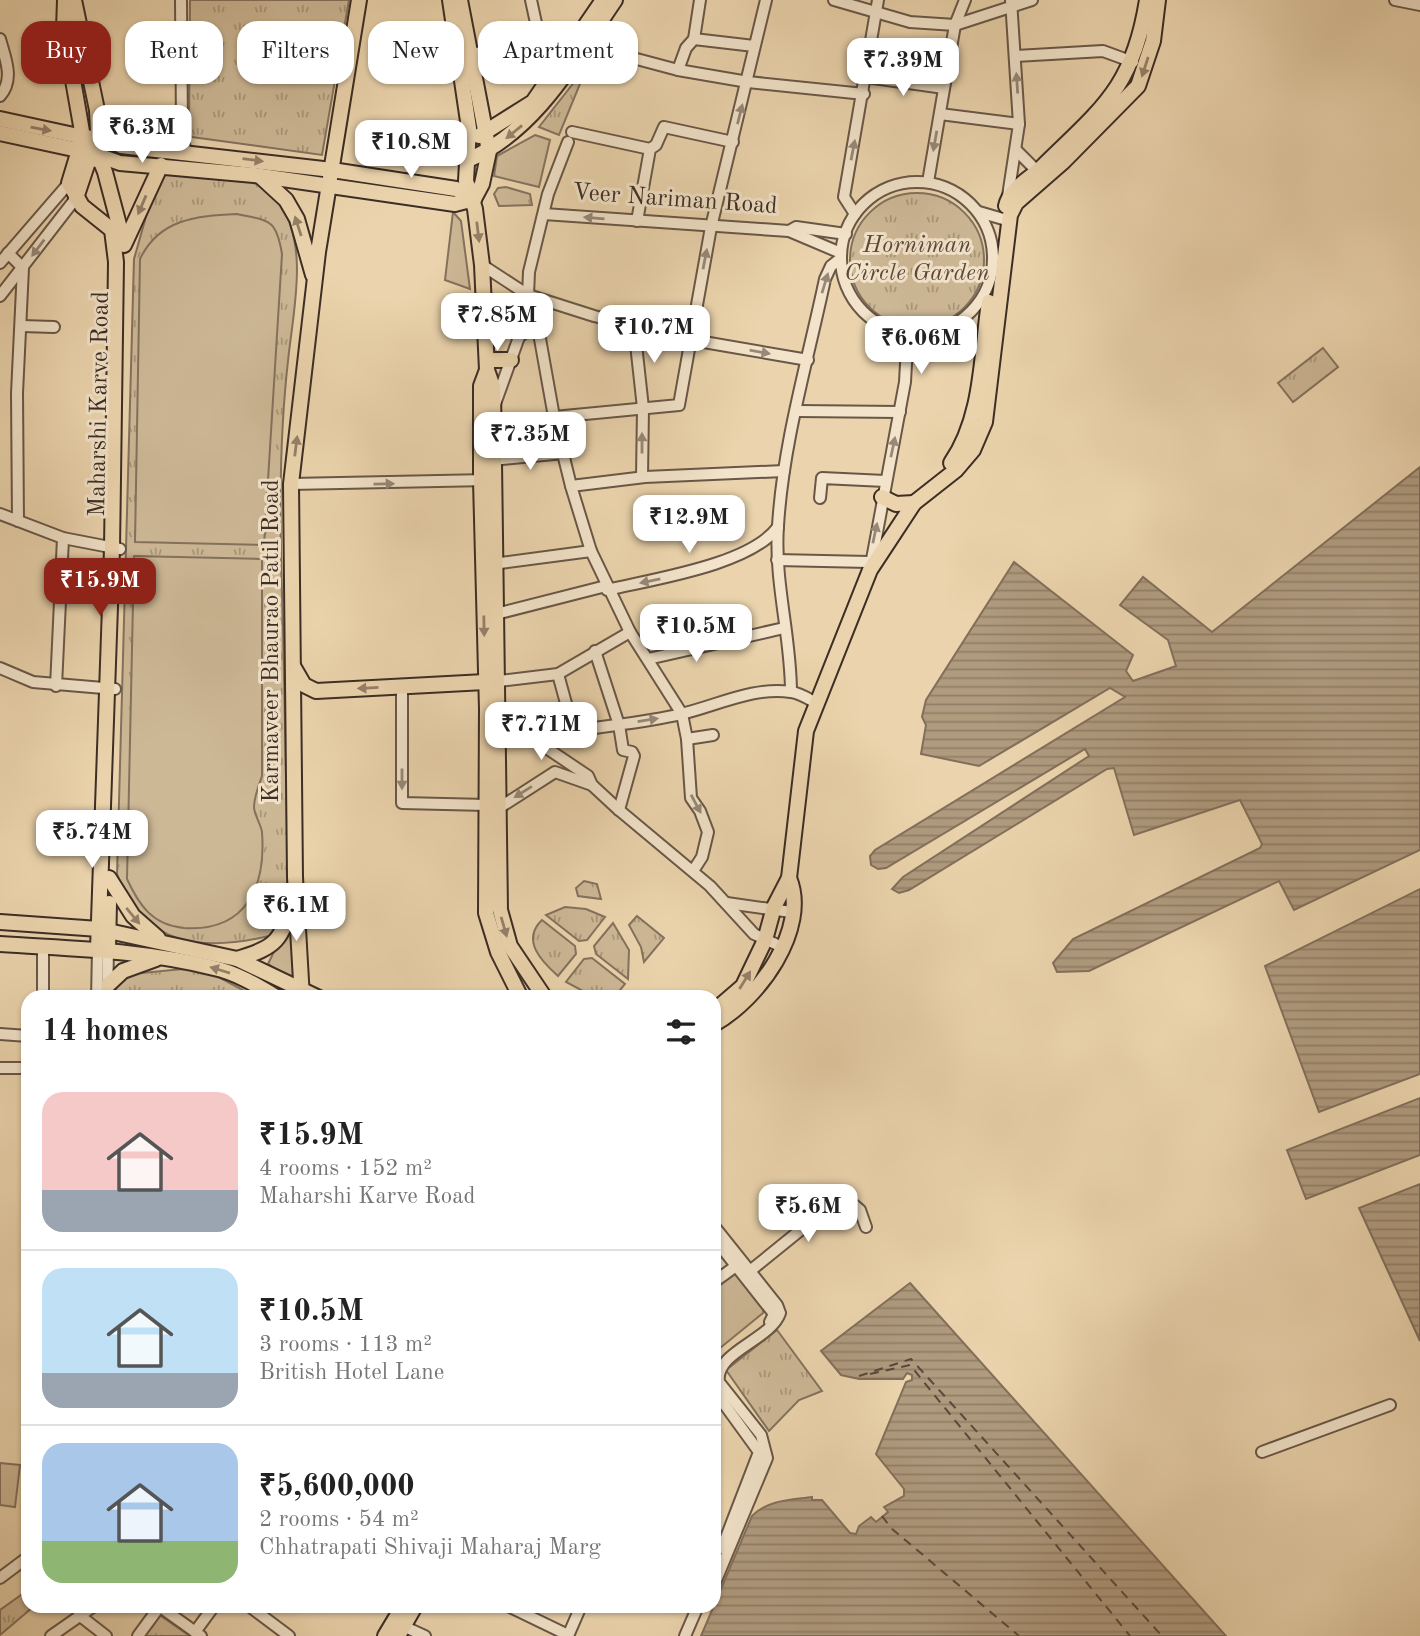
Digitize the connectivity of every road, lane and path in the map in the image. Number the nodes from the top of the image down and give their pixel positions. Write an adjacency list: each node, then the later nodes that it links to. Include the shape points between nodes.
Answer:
1 (65, 0): 49 (main road, Maharshi Karve Road, via 64,29)
2 (74, 0): 45 (main road)
3 (181, 0): 51 (street)
4 (359, 0): 55 (main road, Karmaveer Bhaurao Patil Road)
5 (450, 0): 46 (main road)
6 (460, 0): 29 (main road)
7 (531, 0): 22 (street)
8 (603, 0): 43 (main road, via 533,103)
9 (615, 0): 23 (main road)
10 (700, 0): 26 (street)
11 (766, 0): 27 (street)
12 (834, 0): 21 (street)
13 (878, 0): 21 (street)
14 (965, 0): 24 (street)
15 (1032, 0): 19 (street)
16 (1147, 0): 32 (main road)
17 (1158, 0): 63 (main road, one-way to 63, via 1153,41 1144,74 1133,92 1063,162)
18 (1395, 0): 20 (street)
19 (1012, 4): 24 (street); 30 (street)
20 (1420, 5)
21 (877, 13): 24 (street, via 911,22); 34 (street)
22 (535, 21)
23 (601, 21)
24 (955, 25): 37 (street)
25 (0, 39): 39 (street, via 9,75)
26 (695, 39): 27 (street); 33 (street, via 686,48)
27 (754, 46): 35 (street)
28 (478, 53): 29 (street)
29 (471, 54): 43 (main road)
30 (1015, 55): 32 (street, via 1103,51); 42 (street, one-way to 30)
31 (638, 59): 33 (street)
32 (1133, 62): 56 (main road, via 1104,106)
33 (678, 70): 35 (street)
34 (866, 77): 37 (street); 38 (street)
35 (748, 82): 38 (street); 47 (street, one-way to 35)
36 (556, 84): 52 (main road, one-way to 52, via 539,108)
37 (944, 88): 40 (street)
38 (864, 94): 66 (street, one-way to 38, via 844,197)
39 (0, 96)
40 (940, 114): 42 (street); 58 (street, one-way to 58)
41 (0, 119): 49 (main road, one-way to 49)
42 (1019, 124): 50 (street)
43 (486, 131): 46 (main road); 52 (main road)
44 (0, 133): 49 (main road)
45 (105, 139): 49 (main road); 51 (main road, via 121,146)
46 (469, 141): 53 (main road)
47 (733, 142): 48 (street, via 664,127); 68 (street)
48 (650, 149): 65 (street, via 570,137); 67 (street)
49 (86, 150): 54 (main road, via 120,163); 59 (main road); 61 (main road); 71 (main road, Maharshi Karve Road, via 101,162)
50 (1016, 150): 56 (street); 63 (street)
51 (185, 151): 55 (main road, one-way to 55)
52 (489, 151): 53 (main road); 62 (main road)
53 (468, 160): 62 (main road, via 466,181)
54 (161, 166): 57 (main road); 71 (main road, one-way to 71)
55 (332, 170): 60 (main road, Karmaveer Bhaurao Patil Road); 62 (main road, via 456,189)
56 (1037, 171): 63 (main road)
57 (261, 177): 60 (main road); 77 (main road, one-way to 57, via 297,219 286,200)
58 (928, 182): 64 (street, via 965,198); 66 (street, via 887,188)
59 (69, 183): 61 (main road); 72 (street)
60 (329, 185): 62 (main road, via 455,204); 77 (main road, Karmaveer Bhaurao Patil Road)
61 (76, 198): 76 (street, one-way to 76); 111 (main road, Maharshi Karve Road, via 112,230 116,262)
62 (474, 199): 75 (main road, one-way to 75)
63 (1007, 209): 64 (street); 80 (main road, via 1005,241)
64 (979, 212): 80 (street, via 994,249)
65 (544, 214): 67 (street, Veer Nariman Road, one-way to 65); 78 (street)
66 (855, 214): 70 (street)
67 (637, 221): 68 (street, Veer Nariman Road)
68 (711, 227): 69 (street, Veer Nariman Road); 86 (street, one-way to 68)
69 (789, 231): 70 (street, via 796,227); 73 (street, Veer Nariman Road)
70 (846, 234): 73 (street)
71 (124, 245): 111 (main road, Maharshi Karve Road)
72 (8, 253): 74 (street); 76 (street)
73 (841, 256): 85 (street, via 846,286 860,310 891,331); 88 (street, one-way to 73, via 825,279)
74 (0, 263)
75 (482, 265): 78 (street); 89 (main road)
76 (23, 268): 79 (street); 82 (street)
77 (316, 286): 102 (main road, Karmaveer Bhaurao Patil Road, one-way to 77)
78 (528, 295): 81 (street); 83 (street)
79 (0, 296)
80 (987, 307): 85 (street, via 933,334); 106 (main road, via 969,447)
81 (537, 321): 87 (street, via 519,337); 94 (street)
82 (22, 326): 84 (street); 108 (street, via 17,393)
83 (634, 326): 86 (street); 90 (street)
84 (54, 327)
85 (909, 331): 93 (street)
86 (692, 340): 88 (street, one-way to 88); 90 (street, via 680,405)
87 (511, 360): 89 (main road); 91 (street)
88 (808, 360): 92 (street)
89 (487, 365): 91 (main road, via 494,387); 95 (main road, via 481,386)
90 (643, 408): 94 (street); 99 (street, one-way to 90)
91 (493, 410): 95 (main road)
92 (797, 411): 93 (street); 98 (street)
93 (900, 412): 101 (street, one-way to 93)
94 (554, 417): 96 (street)
95 (487, 440): 97 (main road); 100 (main road)
96 (564, 453): 97 (street); 103 (street)
97 (492, 460): 100 (main road)
98 (783, 471): 99 (street); 109 (street)
99 (642, 477): 103 (street)
100 (487, 480): 102 (street, one-way to 100); 114 (main road); 125 (main road, one-way to 125)
101 (885, 481): 104 (street); 105 (street, via 822,478)
102 (291, 484): 122 (main road, Karmaveer Bhaurao Patil Road)
103 (571, 486): 112 (street)
104 (882, 497): 106 (main road, via 896,504); 115 (street, one-way to 104)
105 (820, 498)
106 (914, 503): 115 (main road)
107 (0, 513): 108 (street)
108 (18, 522): 110 (street)
109 (778, 527): 113 (street); 116 (street, one-way to 116, via 767,541 683,575)
110 (63, 538): 111 (street); 126 (street)
111 (116, 549): 128 (main road, Maharshi Karve Road)
112 (591, 551): 114 (street); 116 (street)
113 (777, 560): 115 (street); 118 (street)
114 (494, 564): 117 (main road)
115 (870, 566): 131 (main road)
116 (607, 588): 117 (street); 119 (street)
117 (496, 614): 125 (main road)
118 (784, 628): 121 (street); 130 (street)
119 (630, 632): 120 (street); 121 (street)
120 (594, 651): 124 (street); 135 (street)
121 (648, 659): 134 (street)
122 (291, 661): 129 (main road, via 304,685); 133 (main road, Karmaveer Bhaurao Patil Road)
123 (0, 668): 126 (street)
124 (558, 674): 125 (street); 136 (street)
125 (494, 678): 127 (main road); 132 (main road)
126 (56, 686): 128 (street)
127 (402, 687): 129 (main road, one-way to 129); 143 (street, one-way to 143, via 402,803)
128 (111, 688): 147 (main road, Maharshi Karve Road); 153 (main road, Maharshi Karve Road)
129 (316, 691): 133 (main road, via 303,694)
130 (791, 692): 131 (street); 134 (street, via 734,698)
131 (816, 703): 148 (main road, via 802,752)
132 (493, 705): 139 (street); 143 (main road)
133 (293, 707): 146 (main road, Karmaveer Bhaurao Patil Road)
134 (682, 714): 135 (street, one-way to 134); 138 (street)
135 (619, 724): 136 (street); 144 (street, via 623,750 634,756)
136 (573, 729): 139 (street)
137 (713, 735): 138 (street)
138 (687, 739): 145 (street, one-way to 145, via 691,798 708,832)
139 (533, 740): 140 (street)
140 (565, 759): 141 (street); 142 (street, via 589,777)
141 (555, 772): 142 (street); 143 (street, one-way to 143)
142 (592, 785): 144 (street)
143 (493, 806): 169 (main road, via 486,913 498,952); 170 (main road, one-way to 170, via 500,910 510,946)
144 (619, 810): 145 (street)
145 (693, 871): 149 (street)
146 (295, 877): 161 (main road, via 283,932 272,947); 168 (main road, Karmaveer Bhaurao Patil Road)
147 (109, 878): 153 (main road, Maharshi Karve Road); 155 (main road, one-way to 155, via 132,916)
148 (789, 878): 150 (main road); 151 (main road)
149 (727, 903): 150 (street); 154 (street)
150 (774, 907): 151 (street); 154 (main road)
151 (791, 912): 158 (main road, via 792,928)
152 (0, 922): 153 (main road)
153 (104, 930): 155 (main road); 159 (main road, Maharshi Karve Road)
154 (765, 940): 158 (street); 171 (main road, one-way to 154, via 743,986)
155 (168, 943): 161 (main road)
156 (0, 944): 157 (main road)
157 (43, 946): 159 (main road); 162 (street)
158 (782, 947): 172 (main road, via 749,998)
159 (103, 949): 160 (main road); 163 (street, Maharshi Karve Road); 164 (street, Maharshi Karve Road)
160 (157, 958): 165 (main road, via 123,971); 166 (main road, one-way to 160, via 215,968)
161 (237, 959): 167 (main road)
162 (43, 990)
163 (98, 990)
164 (108, 990)
165 (109, 990)
166 (264, 990)
167 (295, 990)
168 (303, 990)
169 (518, 990)
170 (541, 990)
171 (721, 1006)
172 (721, 1019)
173 (0, 1034): 174 (street)
174 (21, 1036)
175 (0, 1068): 176 (street)
176 (21, 1068)
177 (866, 1227): 181 (street, via 860,1210 846,1198)
178 (721, 1235): 181 (street)
179 (721, 1247): 180 (street)
180 (736, 1266): 182 (street); 183 (street)
181 (750, 1271): 183 (street, via 777,1305)
182 (721, 1277)
183 (777, 1313): 184 (street, via 774,1324)
184 (721, 1365)
185 (721, 1385): 191 (street, via 761,1435 767,1458)
186 (721, 1400): 189 (street, via 759,1452)
187 (1390, 1405): 188 (street)
188 (1262, 1452)
189 (721, 1549)
190 (21, 1563): 192 (street)
191 (721, 1568)
192 (0, 1578)
193 (82, 1613): 204 (street)
194 (155, 1613): 209 (street)
195 (168, 1613): 206 (street)
196 (210, 1613): 206 (street)
197 (258, 1613): 210 (street)
198 (399, 1613): 211 (main road)
199 (411, 1613): 205 (main road)
200 (522, 1613): 213 (street)
201 (578, 1613): 213 (street)
202 (696, 1613): 214 (street)
203 (697, 1613): 215 (street)
204 (79, 1615): 207 (street); 208 (street)
205 (400, 1631): 212 (street)
206 (198, 1634)
207 (51, 1636)
208 (106, 1636)
209 (138, 1636)
210 (289, 1636)
211 (385, 1636)
212 (425, 1636)
213 (568, 1636)
214 (685, 1636)
215 (692, 1636)

